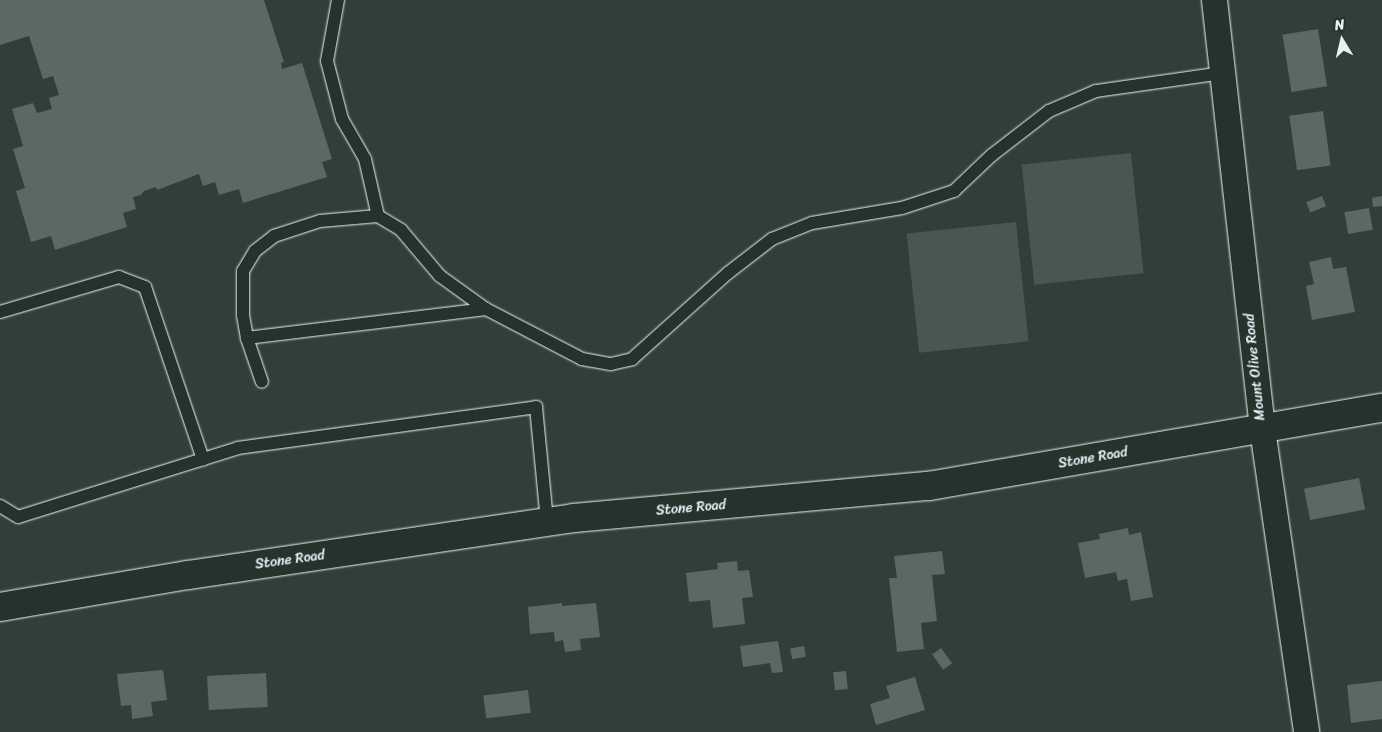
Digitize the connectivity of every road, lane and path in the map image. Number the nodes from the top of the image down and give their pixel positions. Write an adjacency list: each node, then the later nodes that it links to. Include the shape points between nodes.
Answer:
1 (338, 0): 4 (lane, via 327,61 342,119 366,159)
2 (1214, 0): 3 (street, Mount Olive Road)
3 (1222, 73): 5 (lane, via 1096,91 1049,111 992,155 954,191 902,208 812,223 772,239 728,272 632,359 611,364 582,359); 10 (street, Mount Olive Road)
4 (378, 216): 5 (lane, via 401,230 440,276); 7 (lane, via 320,221 274,236 255,251 243,272 243,316)
5 (486, 309): 7 (lane)
6 (0, 312): 11 (lane, via 119,277 145,287)
7 (247, 338): 8 (lane)
8 (262, 382)
9 (1382, 408): 10 (street, Stone Road)
10 (1262, 429): 13 (street, Stone Road, via 929,486); 15 (street, Mount Olive Road)
11 (203, 459): 12 (lane, via 18,517); 13 (lane, via 238,448 536,408)
12 (0, 506)
13 (547, 522): 14 (street, Stone Road, via 188,575)
14 (0, 607)
15 (1306, 732)

